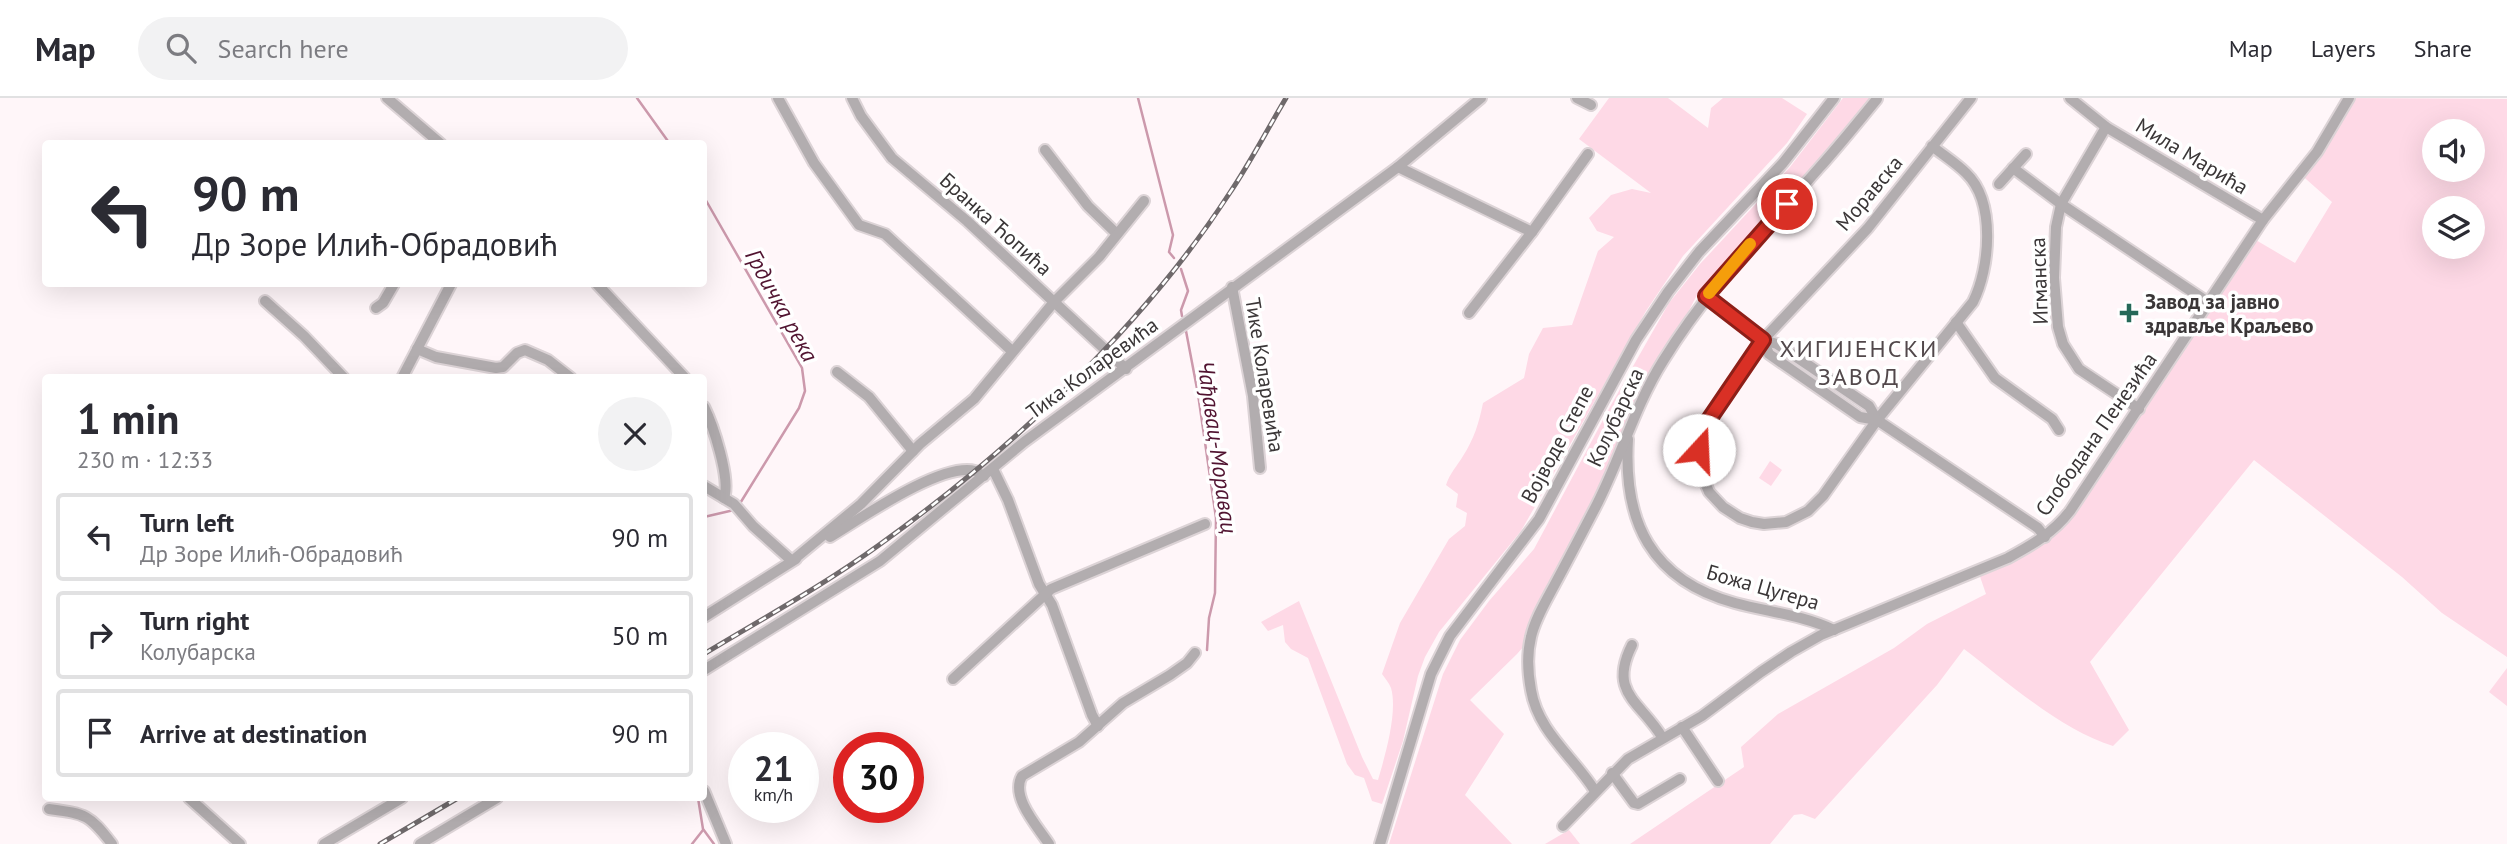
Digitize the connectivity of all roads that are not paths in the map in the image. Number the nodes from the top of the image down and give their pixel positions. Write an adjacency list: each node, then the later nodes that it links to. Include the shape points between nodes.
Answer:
1 (387, 98): 13 (street)
2 (778, 98): 39 (street, via 814,163 859,225 885,234)
3 (852, 98): 32 (street, Бранка Ћопића, via 892,158)
4 (1481, 98): 18 (street, Тика Коларевића)
5 (1577, 98): 11 (street)
6 (1834, 98): 79 (street, Војводе Степе, via 1783,163 1668,292 1636,340 1539,519 1450,636 1428,684)
7 (1971, 98): 14 (street, Моравска)
8 (2070, 98): 12 (street, Мила Марића)
9 (2349, 98): 23 (street, Слободана Пенезића, via 2317,152)
10 (1877, 99): 30 (street, Колубарска)
11 (1591, 104)
12 (2106, 127): 22 (street, Игманска); 23 (street, Мила Марића)
13 (436, 140)
14 (1932, 146): 36 (street, Моравска, via 1967,174 1982,199 1986,217 1980,286); 37 (street, Моравска, via 1868,228)
15 (1045, 150): 25 (street, via 1088,206)
16 (1588, 154): 24 (street)
17 (2026, 154): 19 (street)
18 (1398, 167): 24 (street); 29 (street, Тика Коларевића)
19 (2013, 168): 20 (street); 22 (street)
20 (1999, 184)
21 (1144, 201): 25 (street)
22 (2061, 204): 33 (street); 46 (street, Игманска, via 2054,278 2063,344 2079,369)
23 (2263, 220): 33 (street, Слободана Пенезића)
24 (1532, 232): 35 (street)
25 (1117, 234): 32 (street)
26 (392, 287): 34 (street)
27 (450, 287): 38 (street)
28 (600, 287): 45 (street)
29 (1232, 287): 40 (street, Тика Коларевића); 52 (street, Тике Коларевића, via 1253,396)
30 (1706, 296): 37 (street); 49 (street, Колубарска, via 1662,363)
31 (265, 301): 42 (street)
32 (1054, 302): 39 (street); 40 (street, Бранка Ћопића)
33 (2209, 303): 46 (street, Слободана Пенезића)
34 (376, 308)
35 (1469, 313)
36 (1956, 322): 48 (street, Моравска); 50 (street, via 1996,378 2052,419)
37 (1763, 340): 48 (street, via 1769,354 1860,417); 48 (street, Моравска, via 1701,437 1702,475 1723,507 1740,518 1764,524 1786,522 1808,511)
38 (416, 349): 43 (street); 44 (street, via 496,368 525,350)
39 (1012, 351): 51 (street, via 974,399)
40 (1126, 369): 53 (street, Тика Коларевића)
41 (837, 372): 51 (street, via 869,397)
42 (340, 374)
43 (404, 374)
44 (566, 374)
45 (681, 374)
46 (2139, 409): 57 (street, Слободана Пенезића, via 2070,512)
47 (707, 416): 55 (street, via 719,451)
48 (1877, 419): 57 (street)
49 (1629, 430): 61 (street, Божа Цугера, via 1626,464 1637,527 1676,576 1731,602); 72 (street, Колубарска, via 1531,638 1531,692 1542,721)
50 (2059, 430)
51 (913, 451): 58 (street, via 861,504)
52 (1260, 468)
53 (989, 472): 58 (street, via 962,471 925,481); 59 (street, via 1008,500); 64 (street, Тика Коларевића, via 880,561)
54 (707, 488): 55 (street)
55 (724, 498): 58 (street)
56 (1205, 524): 59 (street)
57 (2045, 537): 61 (street, Слободана Пенезића, via 2008,558)
58 (792, 561): 60 (street)
59 (1045, 594): 65 (street); 66 (street)
60 (707, 615)
61 (1834, 630): 67 (street, Слободана Пенезића, via 1760,671)
62 (1632, 645): 68 (street, via 1622,668 1625,687)
63 (1195, 653): 66 (street)
64 (707, 668)
65 (953, 679)
66 (1098, 726): 85 (street, via 1019,780 1020,794)
67 (1682, 727): 68 (street, Слободана Пенезића); 71 (street)
68 (1662, 737): 69 (street, Слободана Пенезића)
69 (1612, 773): 70 (street, via 1638,804); 72 (street, Слободана Пенезића)
70 (1680, 779)
71 (1718, 781)
72 (1595, 791): 78 (street, Слободана Пенезића)
73 (707, 798): 84 (street)
74 (192, 801): 81 (street)
75 (397, 801): 82 (street)
76 (493, 801): 83 (street)
77 (50, 809): 80 (street, via 92,819)
78 (1563, 826)
79 (1380, 841)
80 (111, 844)
81 (240, 844)
82 (324, 844)
83 (420, 844)
84 (726, 844)
85 (1049, 844)

